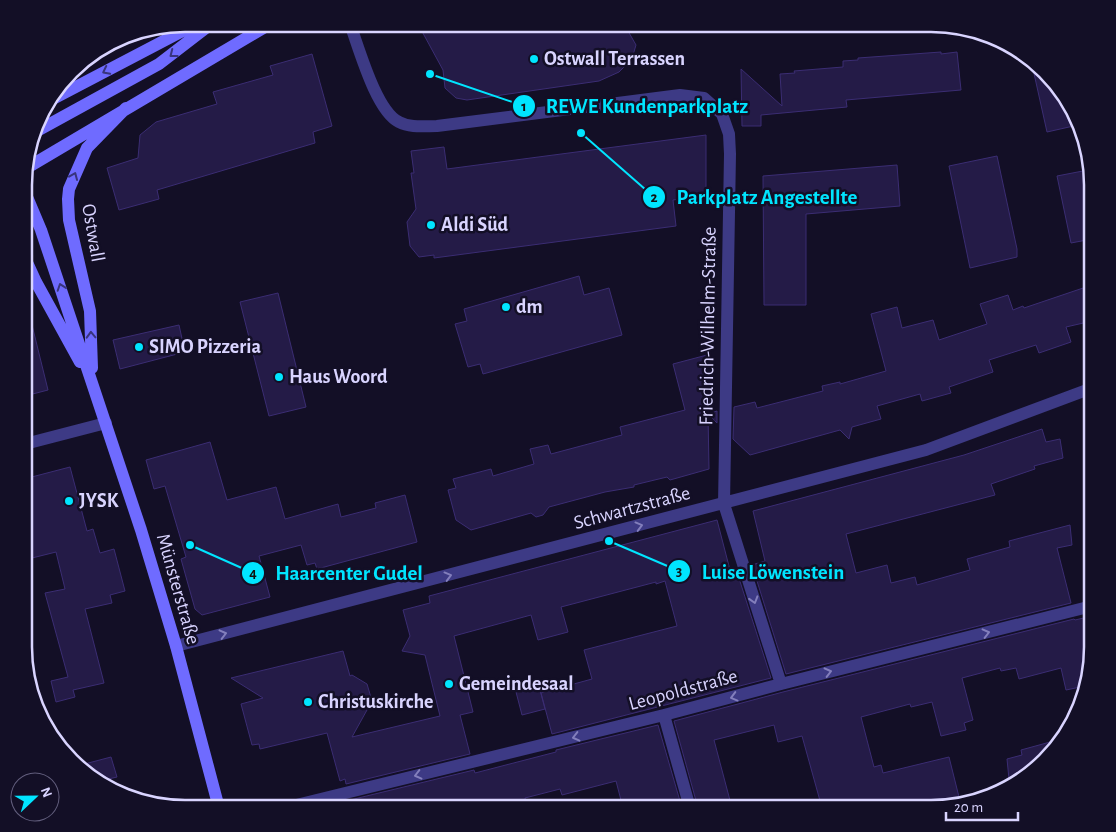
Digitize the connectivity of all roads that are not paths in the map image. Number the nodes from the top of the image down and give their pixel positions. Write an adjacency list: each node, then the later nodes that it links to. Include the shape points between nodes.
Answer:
1 (179, 33): 5 (main road, one-way to 5)
2 (199, 33): 7 (main road, one-way to 7, via 159,64)
3 (255, 33): 6 (main road, Ostwall)
4 (353, 33): 17 (street, Friedrich-Wilhelm-Straße, via 377,96 385,111 400,124 437,126 680,95 704,98 722,114 729,134 730,154)
5 (66, 91)
6 (126, 108): 8 (main road, Ostwall); 13 (main road, Ostwall, one-way to 6, via 90,311 69,220 69,189 87,148)
7 (44, 127)
8 (35, 163)
9 (33, 210): 13 (main road, Münsterstraße, one-way to 9)
10 (33, 275): 12 (main road, Münsterstraße)
11 (33, 280): 12 (main road)
12 (36, 282): 13 (main road, Münsterstraße)
13 (93, 383): 15 (main road, Münsterstraße)
14 (1084, 391): 17 (street, Schwartzstraße, via 926,450)
15 (106, 422): 16 (street); 19 (main road, Münsterstraße)
16 (33, 442)
17 (724, 504): 19 (street, Schwartzstraße, one-way to 17); 20 (street, Friedrich-Wilhelm-Straße, one-way to 20)
18 (1083, 608): 20 (street, Leopoldstraße, one-way to 18)
19 (176, 646): 22 (main road, Münsterstraße)
20 (781, 684): 21 (street, Leopoldstraße, one-way to 21)
21 (664, 715): 23 (street, Leopoldstraße, one-way to 23); 24 (street)
22 (218, 799)
23 (320, 799)
24 (688, 800)

